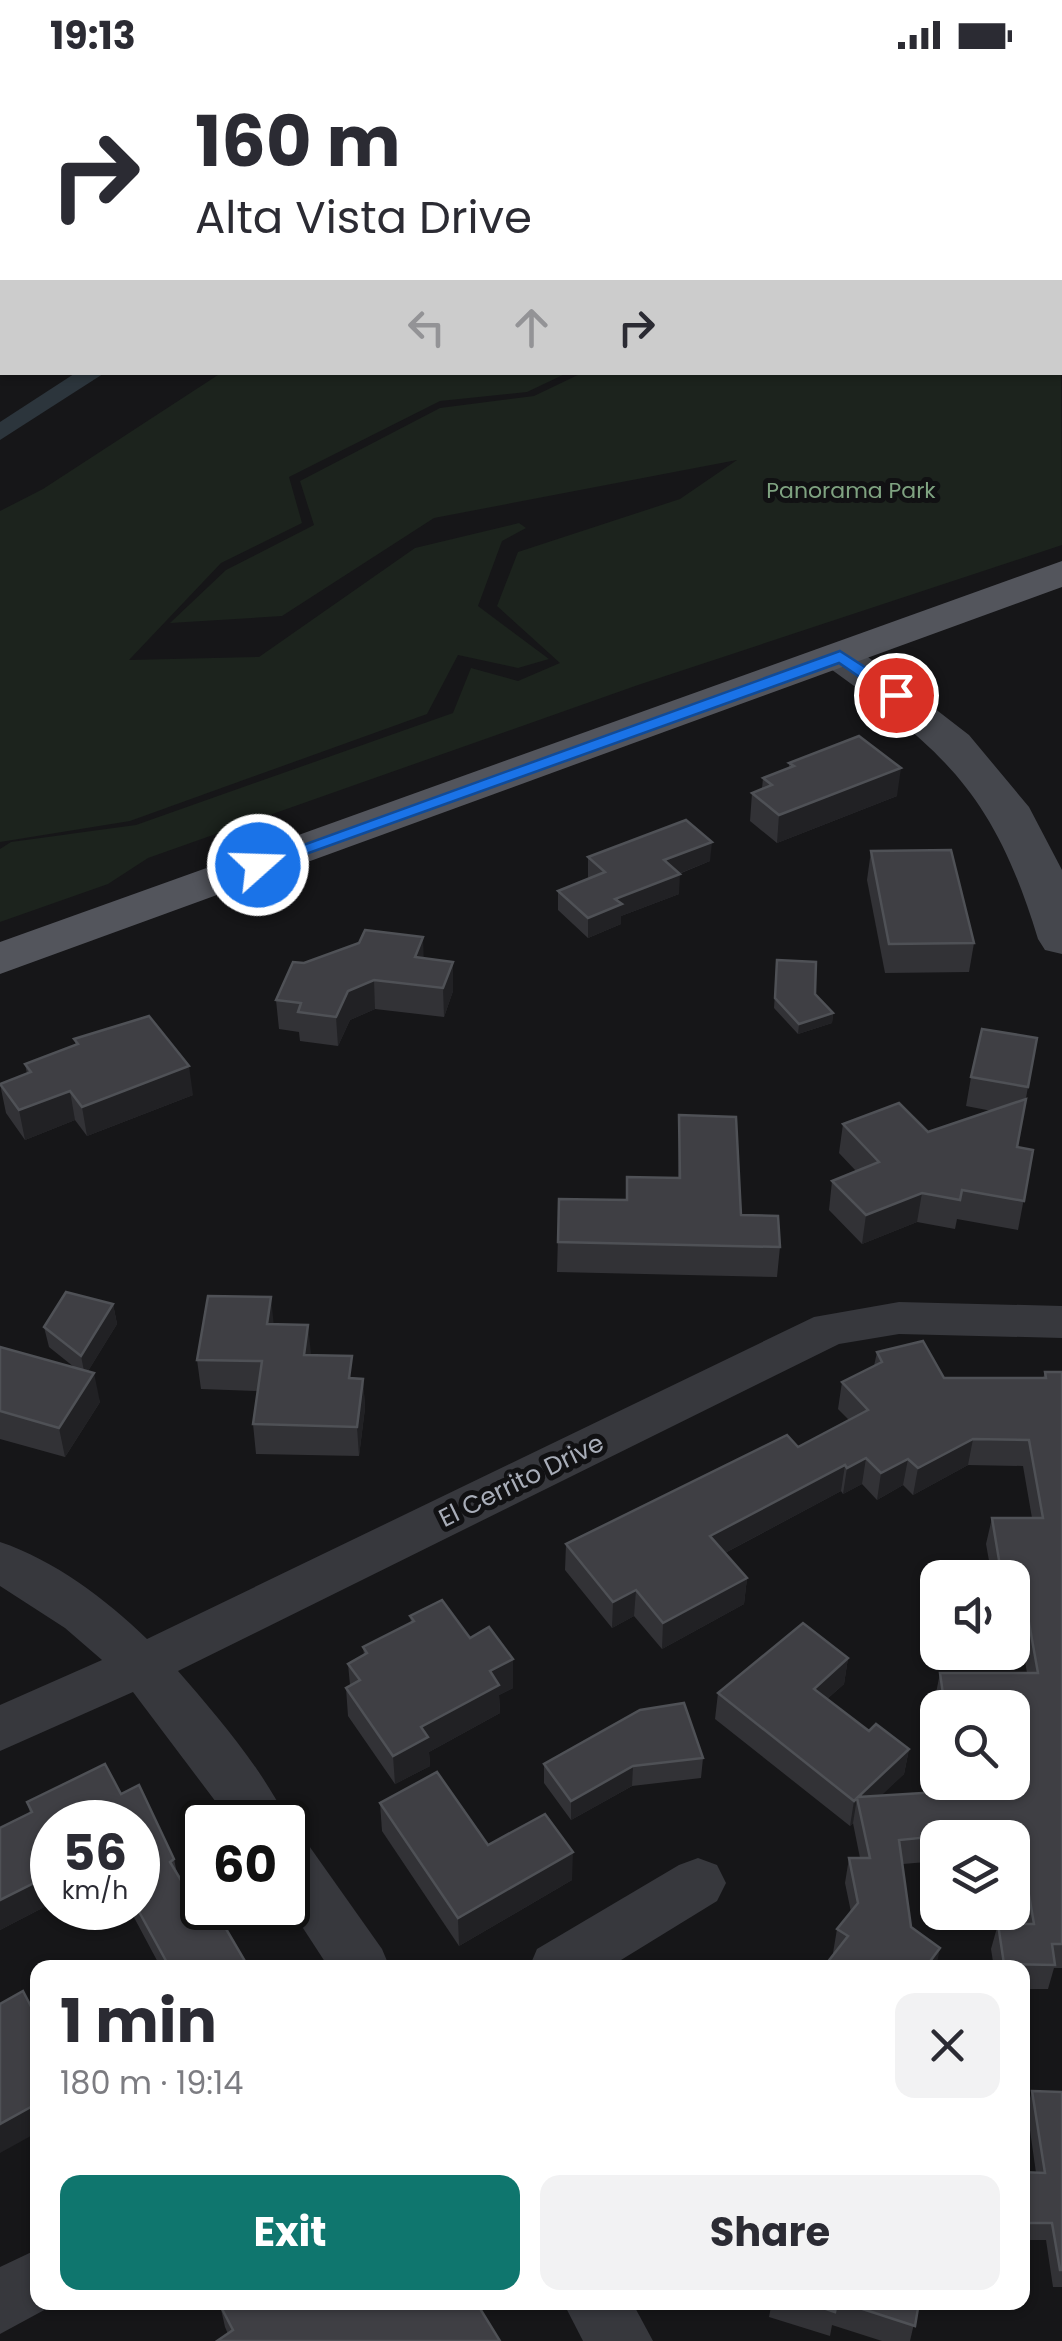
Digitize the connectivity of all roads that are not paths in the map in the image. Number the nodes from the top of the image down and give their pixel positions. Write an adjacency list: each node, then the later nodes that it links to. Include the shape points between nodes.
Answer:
1 (1062, 573): 2 (main road)
2 (840, 656): 3 (street, via 941,730 1002,798 1047,883); 4 (main road)
3 (1062, 939)
4 (0, 959)
5 (1062, 1322): 7 (street, El Cerrito Drive, via 899,1318 830,1329)
6 (0, 1562): 7 (street, via 91,1617)
7 (144, 1664): 8 (street, El Cerrito Drive); 9 (street)
8 (0, 1729)
9 (246, 1800)
10 (698, 1882): 13 (street)
11 (310, 1892): 12 (street)
12 (357, 1960)
13 (570, 1960)
14 (30, 2285): 15 (street)
15 (0, 2303)
16 (600, 2310): 17 (street)
17 (621, 2341)

